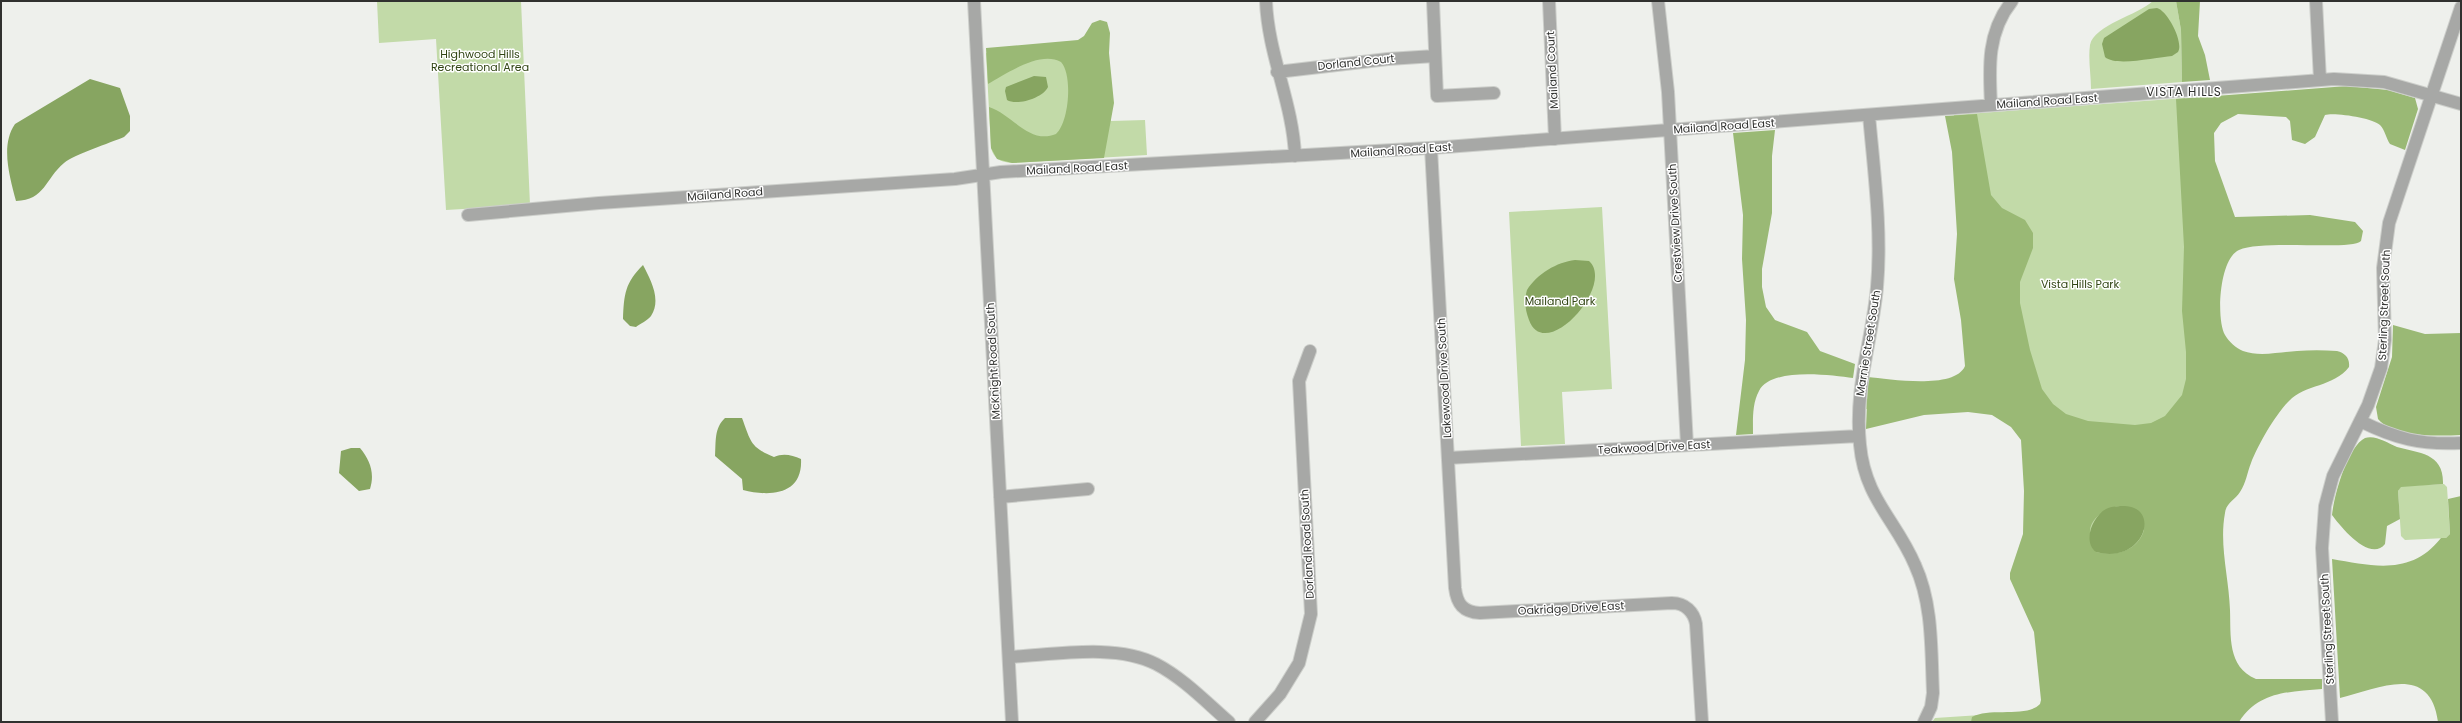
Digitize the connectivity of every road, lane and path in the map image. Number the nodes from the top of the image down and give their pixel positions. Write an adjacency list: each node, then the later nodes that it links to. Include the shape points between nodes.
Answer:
1 (974, 1): 21 (street, McKnight Road South)
2 (1266, 1): 10 (street, via 1269,35)
3 (1433, 1): 9 (street)
4 (1549, 1): 18 (street, Mailand Court)
5 (1658, 1): 17 (street, Crestview Drive South)
6 (2012, 1): 15 (street, via 1999,20 1992,39)
7 (2316, 1): 11 (street)
8 (2461, 7): 13 (street, Sterling Street South)
9 (1435, 56): 10 (street, Dorland Court); 12 (street, via 1438,96)
10 (1277, 72): 20 (street, via 1292,119)
11 (2320, 80): 13 (street, Mailand Road East, via 2374,80); 15 (street, Mailand Road East)
12 (1494, 94)
13 (2432, 94): 14 (street, Mailand Road East); 24 (street, Sterling Street South, via 2390,223 2383,268 2384,357 2376,386)
14 (2461, 104)
15 (1991, 105): 16 (street, Mailand Road East)
16 (1870, 114): 17 (street, Mailand Road East); 25 (street, Marnie Street South, via 1878,264 1873,317 1861,378)
17 (1670, 130): 18 (street, Mailand Road East); 27 (street, Crestview Drive South)
18 (1555, 139): 19 (street, Mailand Road East)
19 (1432, 148): 20 (street, Mailand Road East); 28 (street, Lakewood Drive South)
20 (1295, 156): 21 (street, Mailand Road East)
21 (983, 175): 22 (street, Mailand Road); 30 (street, McKnight Road South)
22 (468, 215)
23 (1310, 351): 35 (street, Dorland Road South, via 1299,381 1311,614 1299,663 1291,678)
24 (2360, 421): 26 (street, via 2388,435 2411,441 2430,444); 38 (street, Sterling Street South, via 2333,476 2323,518 2322,548)
25 (1859, 436): 27 (street, Teakwood Drive East); 37 (street, Marnie Street South, via 1870,487 1882,512 1911,555 1926,597 1933,693 1931,707)
26 (2461, 443)
27 (1687, 445): 28 (street, Teakwood Drive East)
28 (1448, 458): 31 (street, Lakewood Drive South, via 1455,588 1456,598)
29 (1088, 489): 30 (street)
30 (1000, 497): 32 (street, McKnight Road South)
31 (1462, 607): 36 (street, Oakridge Drive East, via 1480,613 1682,604 1691,611 1696,624)
32 (1009, 657): 33 (street, McKnight Road South); 34 (street, via 1104,652 1143,658 1175,676)
33 (1012, 722)
34 (1229, 722)
35 (1255, 722)
36 (1702, 722)
37 (1924, 722)
38 (2332, 722)

